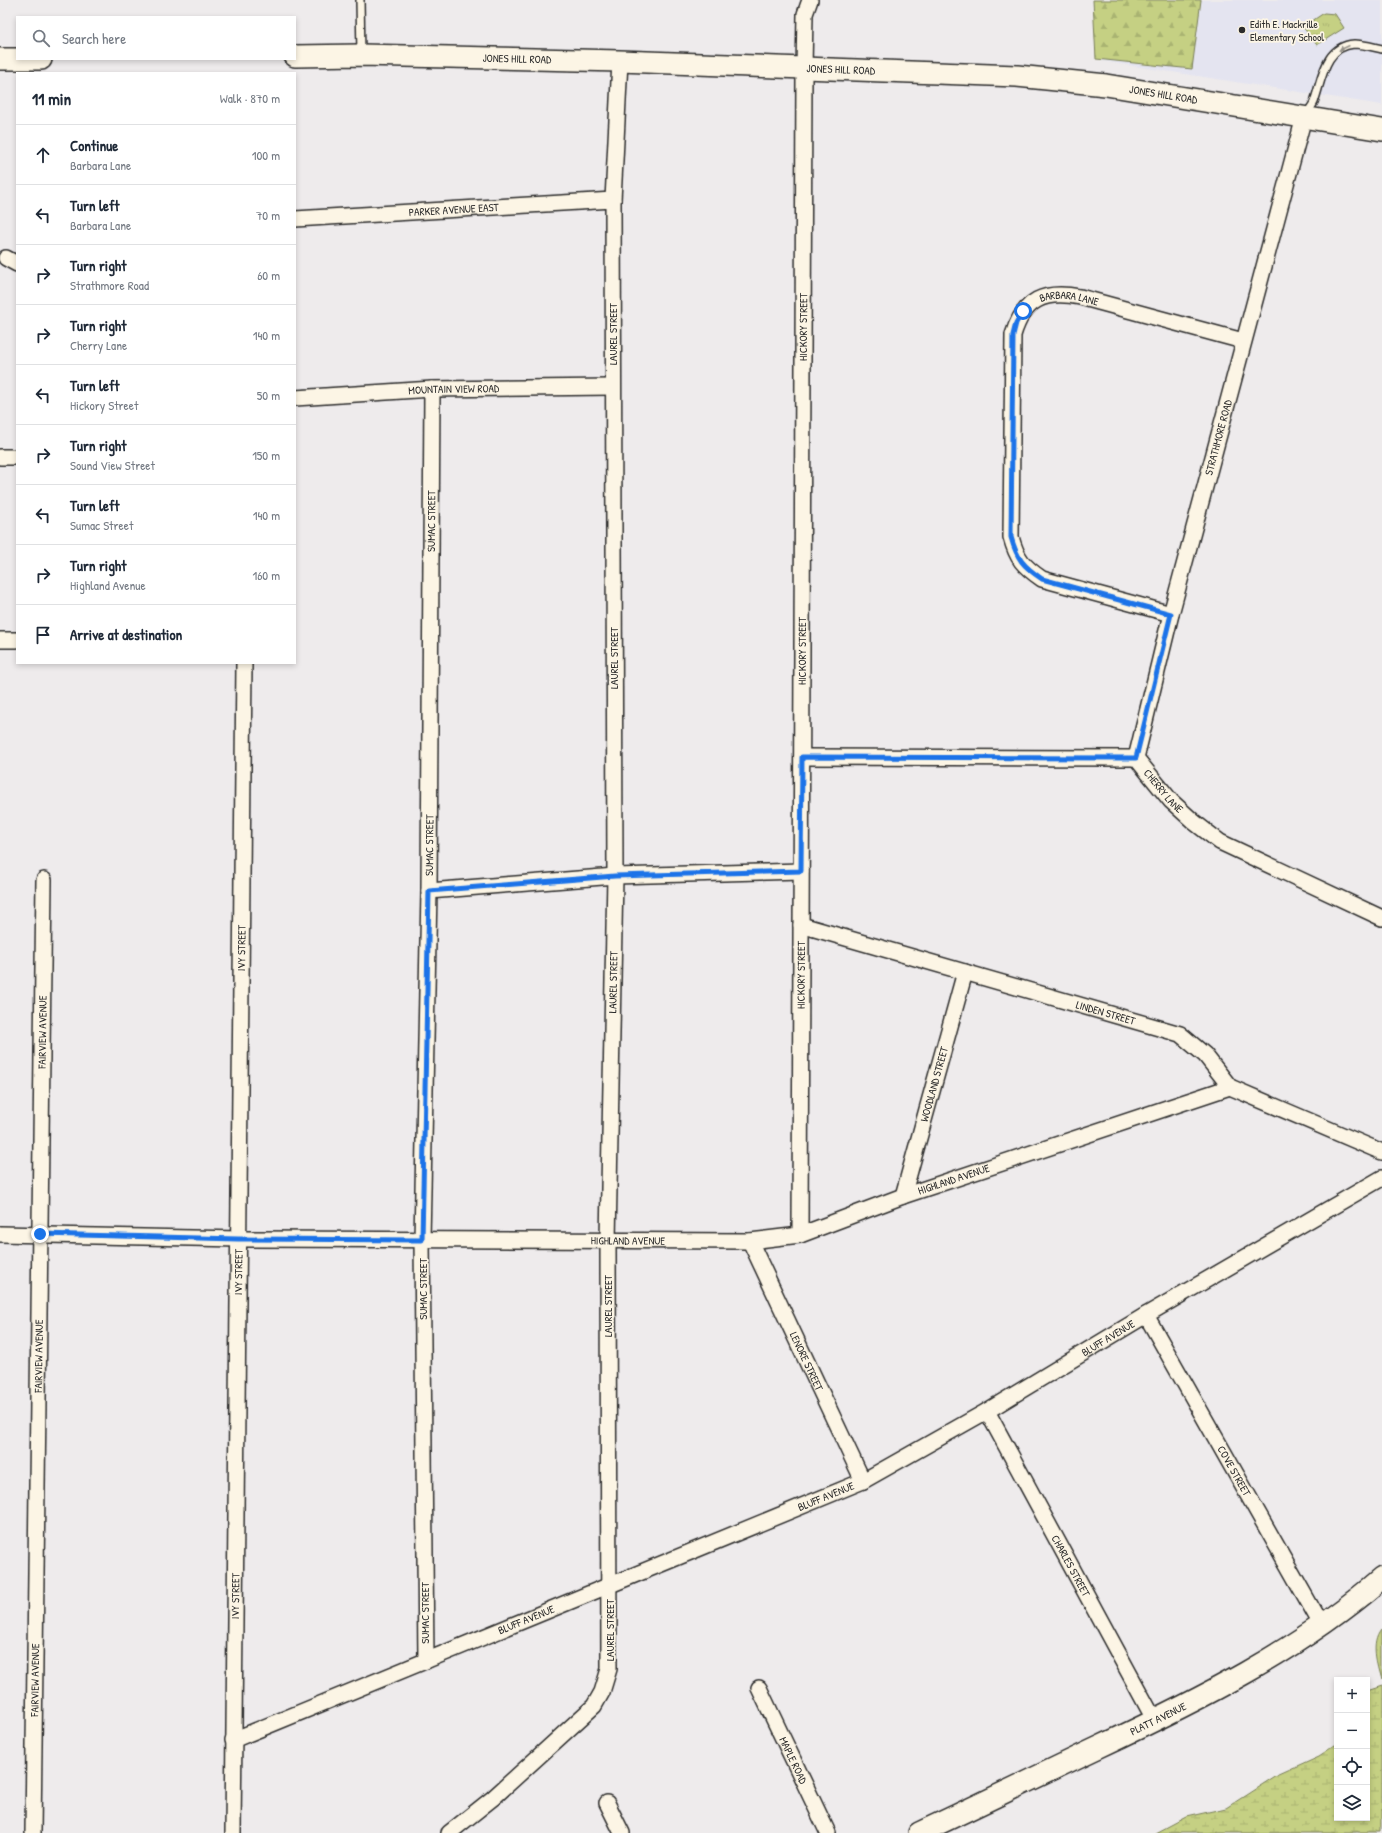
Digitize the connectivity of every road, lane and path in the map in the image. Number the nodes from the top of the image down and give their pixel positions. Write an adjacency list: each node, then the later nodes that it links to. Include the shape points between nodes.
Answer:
1 (360, 0): 4 (lane)
2 (810, 0): 9 (street, HICKORY STREET, via 805,14)
3 (1382, 49): 10 (lane, one-way to 10, via 1354,44 1343,47 1333,55 1326,62 1315,100)
4 (361, 55): 5 (main road, JONES HILL ROAD); 8 (main road, JONES HILL ROAD)
5 (296, 56)
6 (0, 60): 7 (main road)
7 (16, 60)
8 (620, 61): 9 (main road, JONES HILL ROAD); 12 (street, LAUREL STREET)
9 (804, 68): 10 (main road, JONES HILL ROAD, via 1017,76 1106,86); 24 (street, HICKORY STREET)
10 (1304, 117): 11 (main road, JONES HILL ROAD); 14 (street, STRATHMORE ROAD)
11 (1382, 130)
12 (613, 200): 13 (street, PARKER AVENUE EAST); 15 (street, LAUREL STREET)
13 (296, 219)
14 (1243, 342): 20 (street, STRATHMORE ROAD); 20 (street, BARBARA LANE, via 1080,297 1054,293 1032,303 1023,311 1016,323 1013,335 1011,537 1015,554 1026,568 1042,579)
15 (613, 387): 16 (street, MOUNTAIN VIEW ROAD); 27 (street, LAUREL STREET)
16 (432, 389): 17 (street, MOUNTAIN VIEW ROAD); 29 (street, SUMAC STREET)
17 (296, 398)
18 (0, 457): 19 (street)
19 (16, 457)
20 (1171, 614): 25 (street, STRATHMORE ROAD)
21 (0, 640): 22 (street)
22 (16, 640)
23 (244, 664): 40 (street, IVY STREET)
24 (802, 757): 25 (street, CHERRY LANE); 26 (street, HICKORY STREET)
25 (1136, 758): 30 (street, CHERRY LANE, via 1171,800 1220,842)
26 (801, 871): 27 (street); 31 (street, HICKORY STREET)
27 (615, 876): 29 (street); 42 (street, LAUREL STREET)
28 (44, 880): 38 (street, FAIRVIEW AVENUE)
29 (429, 891): 41 (street, SUMAC STREET)
30 (1382, 918)
31 (801, 925): 32 (street, LINDEN STREET); 39 (street, HICKORY STREET)
32 (965, 972): 33 (street, LINDEN STREET, via 1180,1034 1205,1056); 36 (street, WOODLAND STREET)
33 (1230, 1087): 34 (street, LINDEN STREET); 36 (street, HIGHLAND AVENUE)
34 (1382, 1152)
35 (1382, 1178): 44 (street, BLUFF AVENUE)
36 (903, 1196): 39 (street, HIGHLAND AVENUE)
37 (0, 1234): 38 (street, HIGHLAND AVENUE)
38 (40, 1234): 40 (street, HIGHLAND AVENUE); 55 (street, FAIRVIEW AVENUE)
39 (800, 1235): 43 (street, HIGHLAND AVENUE)
40 (238, 1239): 41 (street, HIGHLAND AVENUE); 53 (street, IVY STREET)
41 (422, 1240): 42 (street, HIGHLAND AVENUE); 50 (street, SUMAC STREET)
42 (608, 1240): 43 (street, HIGHLAND AVENUE); 48 (street, LAUREL STREET)
43 (750, 1241): 46 (street, LENORE STREET)
44 (1146, 1315): 45 (street, BLUFF AVENUE); 49 (street, COVE STREET)
45 (987, 1411): 46 (street, BLUFF AVENUE); 52 (street, CHARLES STREET)
46 (863, 1481): 48 (street, BLUFF AVENUE)
47 (1382, 1578): 49 (main road, PLATT AVENUE)
48 (610, 1585): 50 (street, BLUFF AVENUE); 57 (street, LAUREL STREET, via 609,1669 602,1692 594,1706 493,1798)
49 (1322, 1626): 52 (main road, PLATT AVENUE, via 1237,1677)
50 (426, 1661): 53 (street, BLUFF AVENUE)
51 (759, 1688): 59 (street, MAPLE ROAD)
52 (1155, 1721): 60 (main road, PLATT AVENUE)
53 (233, 1740): 56 (street, IVY STREET)
54 (607, 1803): 58 (street)
55 (33, 1833)
56 (233, 1833)
57 (449, 1833)
58 (622, 1833)
59 (828, 1833)
60 (919, 1833)

